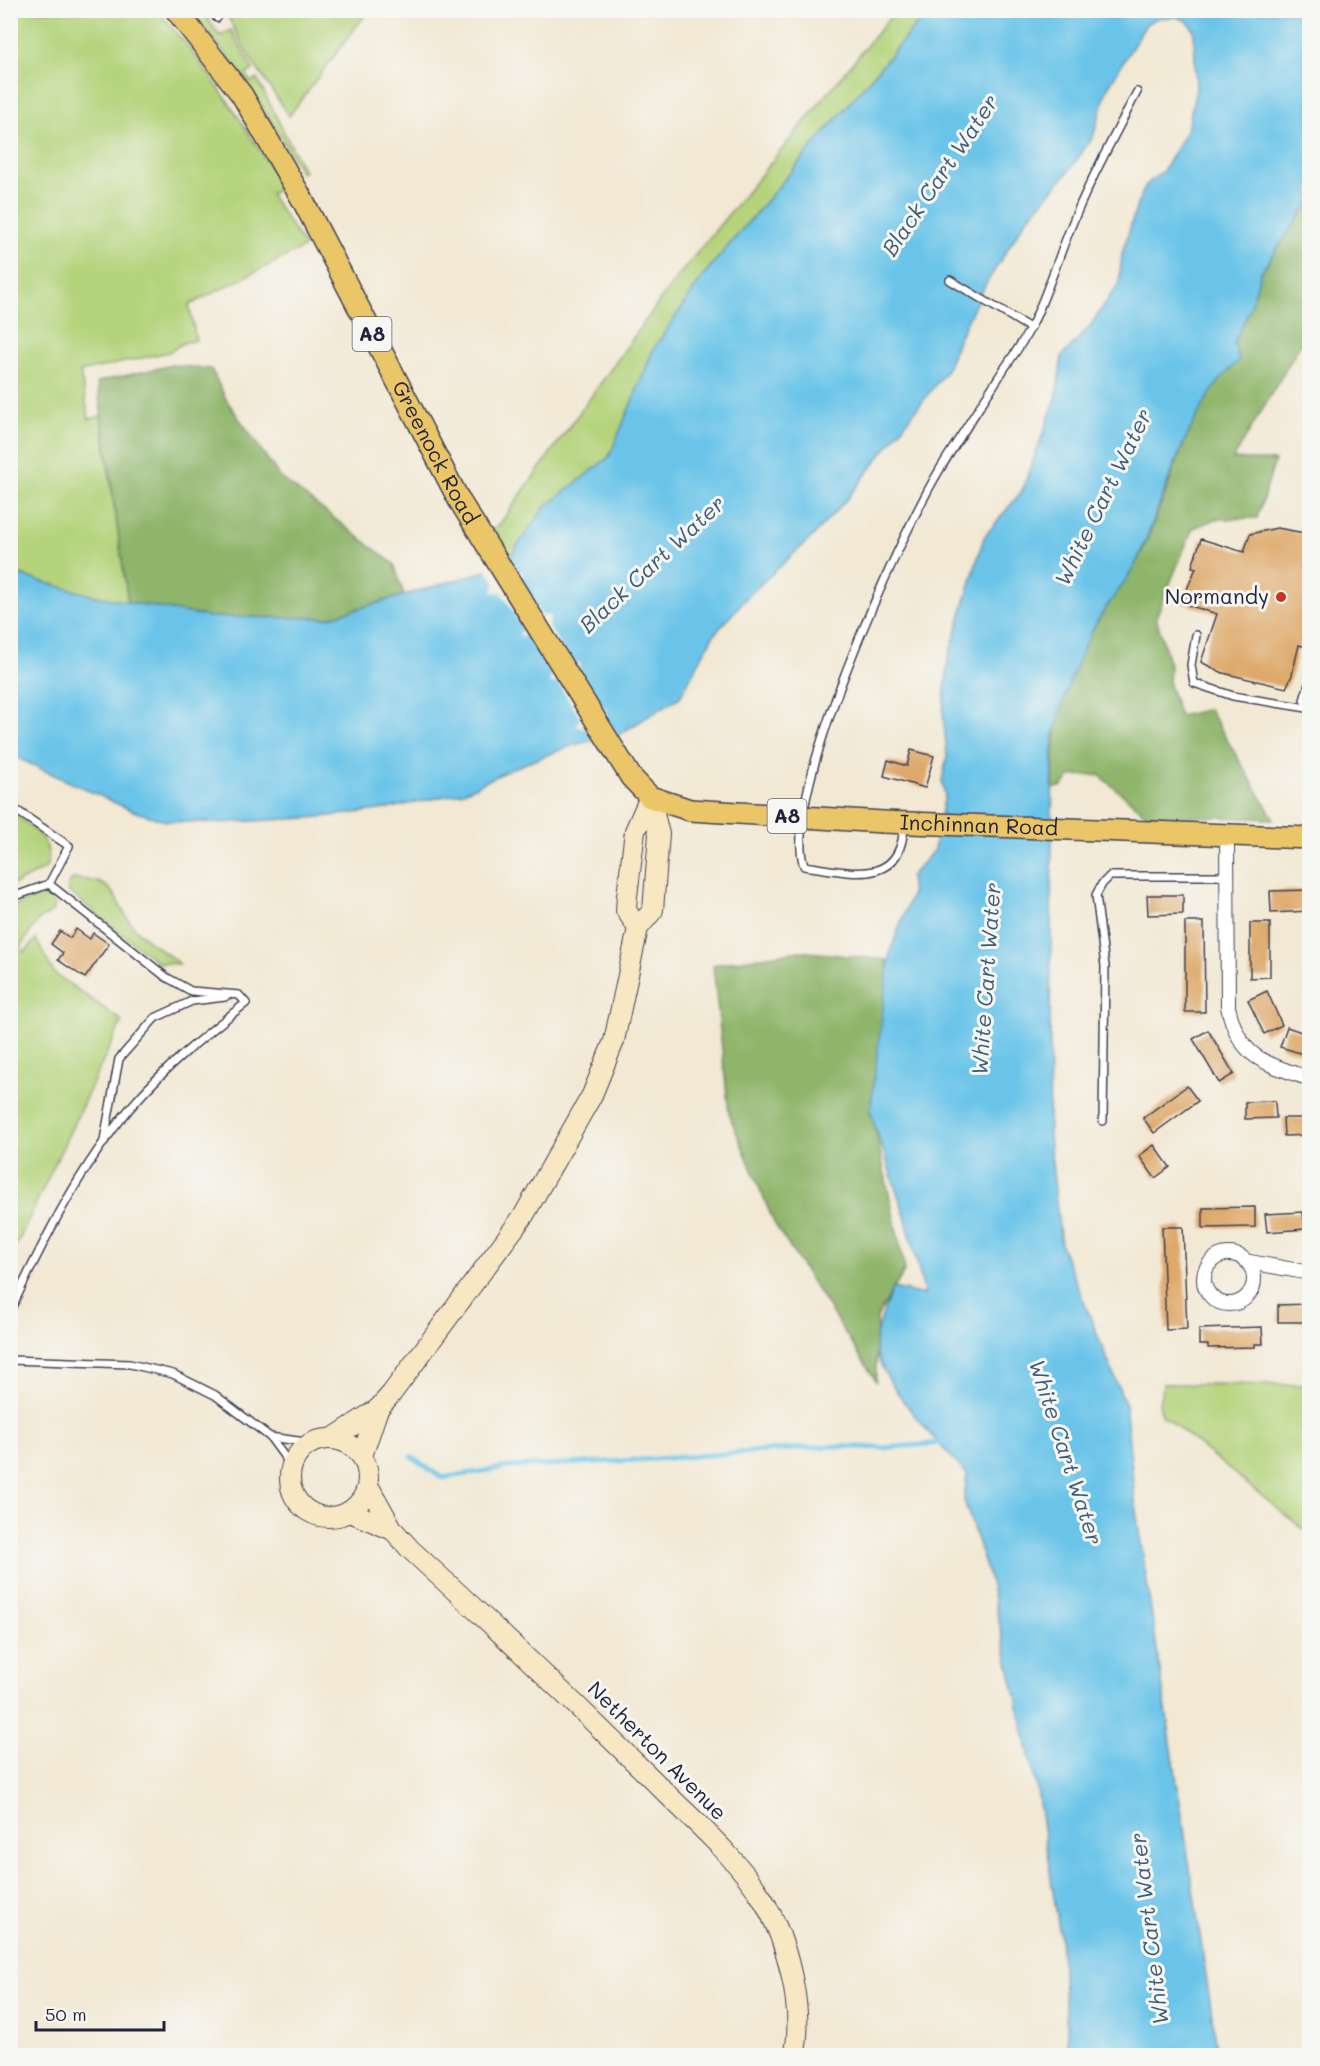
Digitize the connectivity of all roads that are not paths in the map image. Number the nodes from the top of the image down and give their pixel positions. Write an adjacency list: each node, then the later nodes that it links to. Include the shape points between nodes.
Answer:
1 (176, 10): 10 (main road, Greenock Road / A8, via 248,105 301,197 480,536 625,768)
2 (212, 10): 3 (lane)
3 (217, 18)
4 (1137, 92): 6 (lane, via 1078,209)
5 (950, 280): 6 (lane)
6 (1030, 328): 12 (lane, via 939,470 858,641 831,710 807,793 800,834 804,866 862,873 881,870 893,863 904,835)
7 (1196, 635): 9 (lane, via 1191,665 1194,683 1233,696)
8 (1310, 681): 9 (lane, via 1304,700)
9 (1308, 708)
10 (650, 797): 12 (main road, Inchinnan Road / A8, bridge, via 690,810); 18 (street, via 659,834 653,910); 18 (street, via 635,831 627,896 626,910)
11 (10, 806): 16 (lane, via 69,846)
12 (894, 822): 13 (main road, Inchinnan Road / A8)
13 (1227, 837): 14 (main road, Inchinnan Road / A8); 15 (street)
14 (1310, 838)
15 (1226, 876): 20 (street, via 1228,1007 1233,1029 1242,1046 1257,1058); 21 (lane, via 1110,876 1096,895 1105,966)
16 (49, 884): 17 (lane); 19 (lane, via 166,977 191,991)
17 (10, 898)
18 (638, 927): 27 (street, via 614,1041 592,1095 524,1215)
19 (239, 995): 22 (lane, via 246,1003 160,1076 130,1107); 22 (lane, via 192,1001 155,1018 119,1059)
20 (1310, 1079)
21 (1103, 1121)
22 (104, 1143): 25 (lane, via 68,1197)
23 (1250, 1262): 24 (street)
24 (1310, 1273)
25 (10, 1311)
26 (10, 1360): 28 (lane, via 130,1364 173,1374 215,1395)
27 (378, 1409): 29 (street); 31 (street)
28 (270, 1437): 30 (lane); 32 (lane)
29 (332, 1439): 30 (street); 31 (street, via 344,1442)
30 (312, 1443): 32 (street, via 296,1457)
31 (362, 1456): 33 (street, via 368,1470)
32 (292, 1467): 34 (street, via 292,1490 305,1509 327,1517)
33 (368, 1485): 34 (street); 35 (street, Netherton Avenue)
34 (350, 1512): 35 (street, Netherton Avenue)
35 (393, 1530): 36 (street, Netherton Avenue, via 549,1676 724,1851 762,1899 793,1981 799,2035)
36 (794, 2055)

